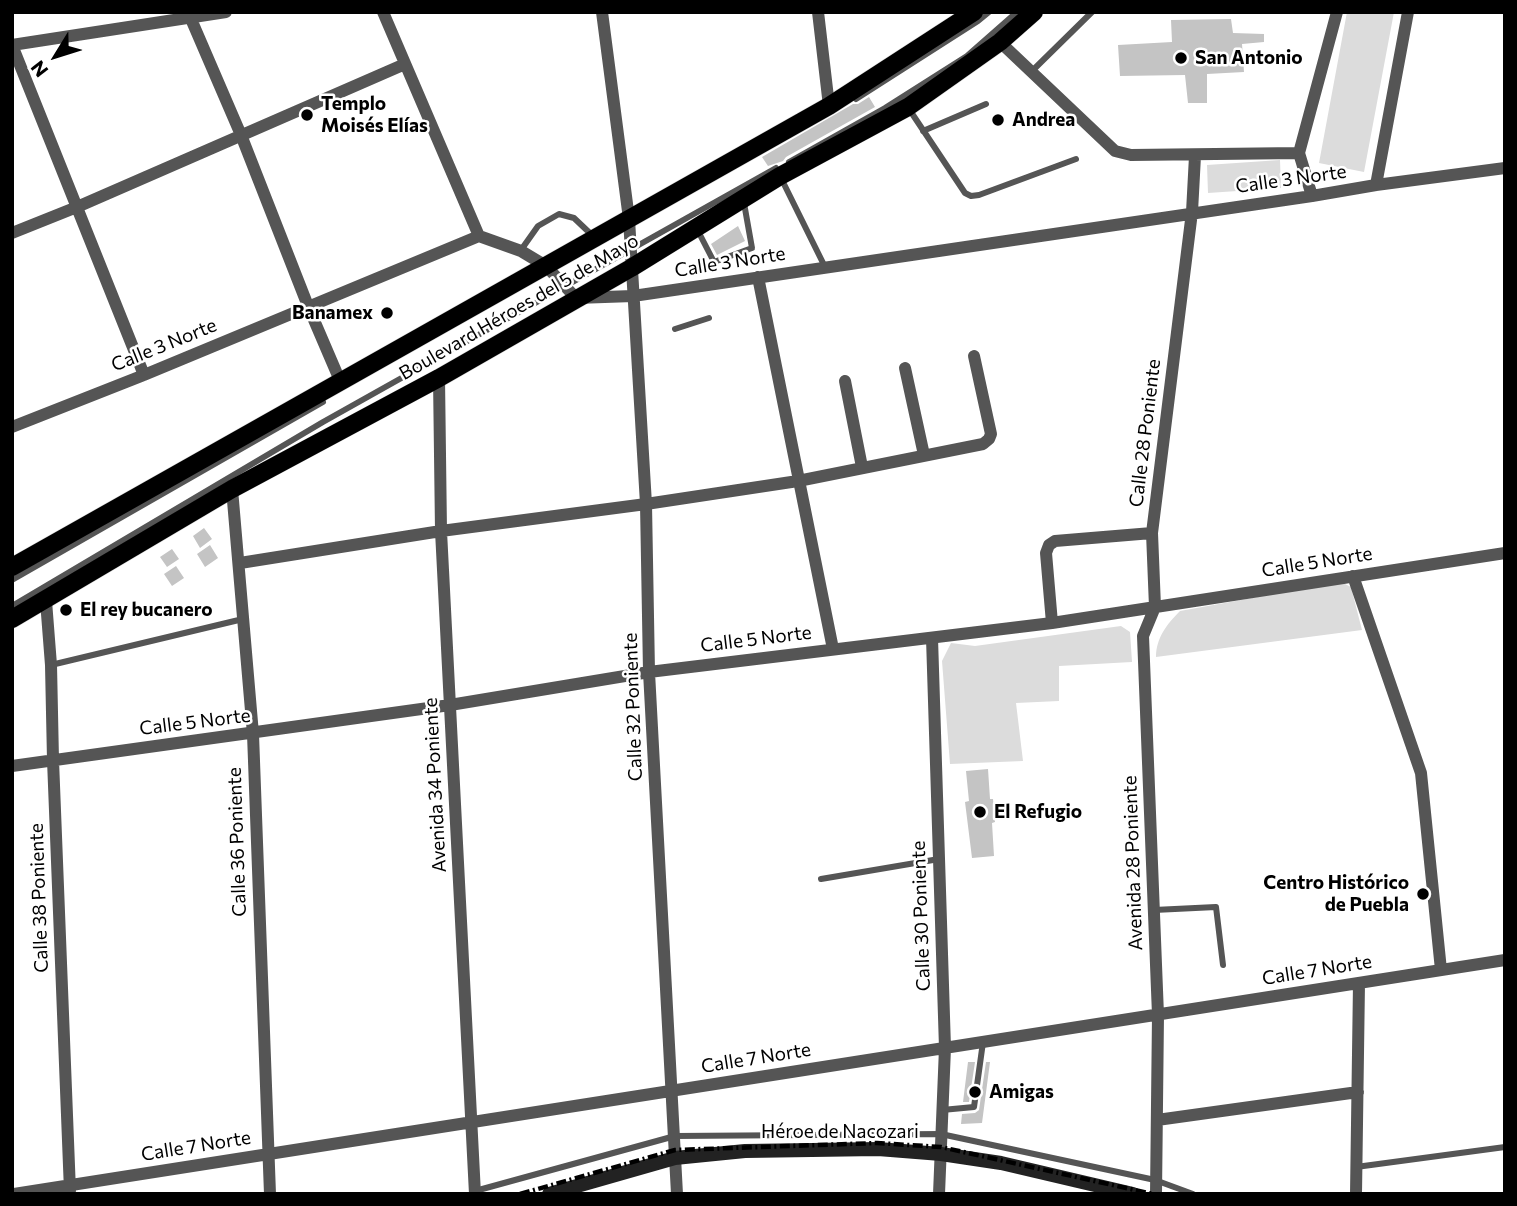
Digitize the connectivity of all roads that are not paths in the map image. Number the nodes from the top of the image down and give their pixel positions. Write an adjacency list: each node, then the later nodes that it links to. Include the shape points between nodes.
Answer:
1 (226, 12): 12 (street)
2 (383, 12): 15 (street)
3 (602, 12): 32 (street, Calle 32 Poniente)
4 (818, 12): 18 (street)
5 (974, 12): 18 (main road, Boulevard Héroes del 5 de Mayo)
6 (989, 12): 32 (lane, via 863,94)
7 (1017, 12): 38 (lane, via 967,56)
8 (1034, 12): 13 (main road, Boulevard Héroes del 5 de Mayo)
9 (1092, 12): 16 (lane)
10 (1337, 12): 22 (street)
11 (1408, 12): 27 (street)
12 (189, 15): 14 (street); 21 (street)
13 (1000, 43): 16 (street); 19 (main road, Boulevard Héroes del 5 de Mayo)
14 (12, 45): 30 (street)
15 (405, 64): 21 (street); 35 (street)
16 (1031, 72): 23 (street, via 1115,151)
17 (986, 104): 20 (lane)
18 (829, 106): 32 (main road, Boulevard Héroes del 5 de Mayo)
19 (908, 107): 20 (lane); 26 (main road, Boulevard Héroes del 5 de Mayo)
20 (923, 131): 24 (lane, via 971,196)
21 (241, 135): 30 (street); 44 (street)
22 (1299, 153): 23 (street, Calle 3 Norte); 28 (street)
23 (1195, 156): 31 (street, Calle 28 Poniente)
24 (1076, 159)
25 (1505, 168): 27 (street, Calle 3 Norte)
26 (780, 176): 29 (main road, Boulevard Héroes del 5 de Mayo); 40 (lane)
27 (1376, 185): 28 (street, Calle 3 Norte)
28 (1312, 196): 31 (street, Calle 3 Norte)
29 (743, 199): 33 (main road, Boulevard Héroes del 5 de Mayo); 33 (lane, via 752,248 714,262)
30 (77, 207): 34 (street); 49 (street)
31 (1192, 212): 40 (street, Calle 3 Norte); 60 (street, Calle 28 Poniente)
32 (629, 222): 36 (main road, Boulevard Héroes del 5 de Mayo); 38 (street, Calle 32 Poniente); 39 (lane)
33 (696, 228): 38 (main road, Boulevard Héroes del 5 de Mayo)
34 (12, 233)
35 (479, 236): 37 (street); 44 (street, Calle 3 Norte)
36 (595, 238): 37 (lane, via 574,218 559,214 538,226); 39 (main road, Boulevard Héroes del 5 de Mayo)
37 (521, 251): 39 (street)
38 (631, 259): 42 (main road, Boulevard Héroes del 5 de Mayo); 43 (street, Calle 32 Poniente)
39 (547, 267): 42 (street); 52 (main road, Boulevard Héroes del 5 de Mayo); 65 (lane)
40 (825, 267): 41 (street, Calle 3 Norte)
41 (758, 277): 43 (street, Calle 3 Norte); 56 (street)
42 (570, 293): 43 (street, Calle 3 Norte); 50 (main road, Boulevard Héroes del 5 de Mayo); 67 (lane, via 323,422)
43 (633, 296): 58 (street, Calle 32 Poniente)
44 (308, 306): 49 (street, Calle 3 Norte); 52 (street)
45 (709, 318): 46 (lane)
46 (676, 329)
47 (974, 356): 54 (street, via 989,439)
48 (905, 368): 54 (street)
49 (144, 375): 53 (street, Calle 3 Norte)
50 (439, 378): 57 (main road, Boulevard Héroes del 5 de Mayo); 59 (street, Avenida 34 Poniente)
51 (845, 381): 55 (street)
52 (341, 383): 63 (main road, Boulevard Héroes del 5 de Mayo)
53 (12, 427)
54 (924, 455): 55 (street)
55 (862, 467): 56 (street)
56 (798, 481): 58 (street); 73 (street)
57 (232, 489): 62 (street, Calle 36 Poniente); 66 (main road, Boulevard Héroes del 5 de Mayo)
58 (646, 505): 59 (street); 75 (street, Calle 32 Poniente)
59 (441, 531): 62 (street); 76 (street, Avenida 34 Poniente)
60 (1152, 533): 68 (street, Avenida 28 Poniente); 71 (street, Calle 28 Poniente, via 1049,545)
61 (1505, 553): 64 (street, Calle 5 Norte)
62 (240, 564): 70 (street, Calle 36 Poniente)
63 (12, 567)
64 (1353, 576): 68 (street, Calle 5 Norte); 85 (street, via 1421,773)
65 (12, 580)
66 (46, 601): 69 (main road, Boulevard Héroes del 5 de Mayo); 74 (street, Calle 38 Poniente)
67 (12, 606)
68 (1155, 607): 71 (street, Calle 5 Norte); 82 (street, Avenida 28 Poniente, via 1143,636)
69 (12, 619)
70 (244, 619): 74 (lane); 77 (street, Calle 36 Poniente)
71 (1052, 623): 72 (street, Calle 5 Norte)
72 (932, 638): 73 (street, Calle 5 Norte); 80 (street, Calle 30 Poniente)
73 (833, 649): 75 (street, Calle 5 Norte)
74 (51, 665): 78 (street, Calle 38 Poniente)
75 (649, 672): 76 (street, Calle 5 Norte); 90 (street, Calle 32 Poniente)
76 (450, 705): 77 (street, Calle 5 Norte); 94 (street, Avenida 34 Poniente)
77 (253, 734): 78 (street, Calle 5 Norte); 98 (street, Calle 36 Poniente)
78 (53, 760): 79 (street, Calle 5 Norte); 103 (street, Calle 38 Poniente)
79 (12, 766)
80 (939, 859): 81 (lane); 89 (street, Calle 30 Poniente)
81 (821, 879)
82 (1154, 910): 84 (lane, via 1216,907); 87 (street, Avenida 28 Poniente)
83 (1505, 960): 85 (street, Calle 7 Norte)
84 (1223, 965)
85 (1441, 970): 86 (street, Calle 7 Norte)
86 (1359, 983): 87 (street, Calle 7 Norte); 91 (street)
87 (1158, 1015): 88 (street, Calle 7 Norte); 93 (street, Avenida 28 Poniente)
88 (983, 1042): 89 (street, Calle 7 Norte); 92 (lane, via 974,1107)
89 (945, 1048): 90 (street, Calle 7 Norte); 92 (street, Calle 30 Poniente)
90 (671, 1091): 94 (street, Calle 7 Norte); 96 (street, Calle 32 Poniente)
91 (1358, 1092): 93 (street); 101 (street)
92 (942, 1110): 95 (street, Calle 30 Poniente)
93 (1157, 1120): 102 (street, Avenida 28 Poniente)
94 (470, 1122): 98 (street, Calle 7 Norte); 104 (street, Avenida 34 Poniente)
95 (941, 1134): 96 (lane); 99 (street, Calle 30 Poniente); 102 (lane)
96 (675, 1136): 100 (street, Calle 32 Poniente); 104 (lane)
97 (1505, 1147): 101 (lane)
98 (267, 1154): 103 (street, Calle 7 Norte); 106 (street, Calle 36 Poniente)
99 (941, 1154): 100 (street, Héroe de Nacozari, via 852,1149); 109 (street, Calle 30 Poniente); 110 (street, Héroe de Nacozari)
100 (675, 1158): 107 (street, Héroe de Nacozari); 108 (street, Calle 32 Poniente)
101 (1356, 1167): 113 (street)
102 (1156, 1180): 111 (street, Avenida 28 Poniente); 112 (lane)
103 (70, 1189): 105 (street, Calle 7 Norte)
104 (473, 1193)
105 (14, 1194)
106 (270, 1194)
107 (549, 1194)
108 (677, 1194)
109 (939, 1194)
110 (1133, 1194)
111 (1156, 1194)
112 (1193, 1194)
113 (1356, 1194)

